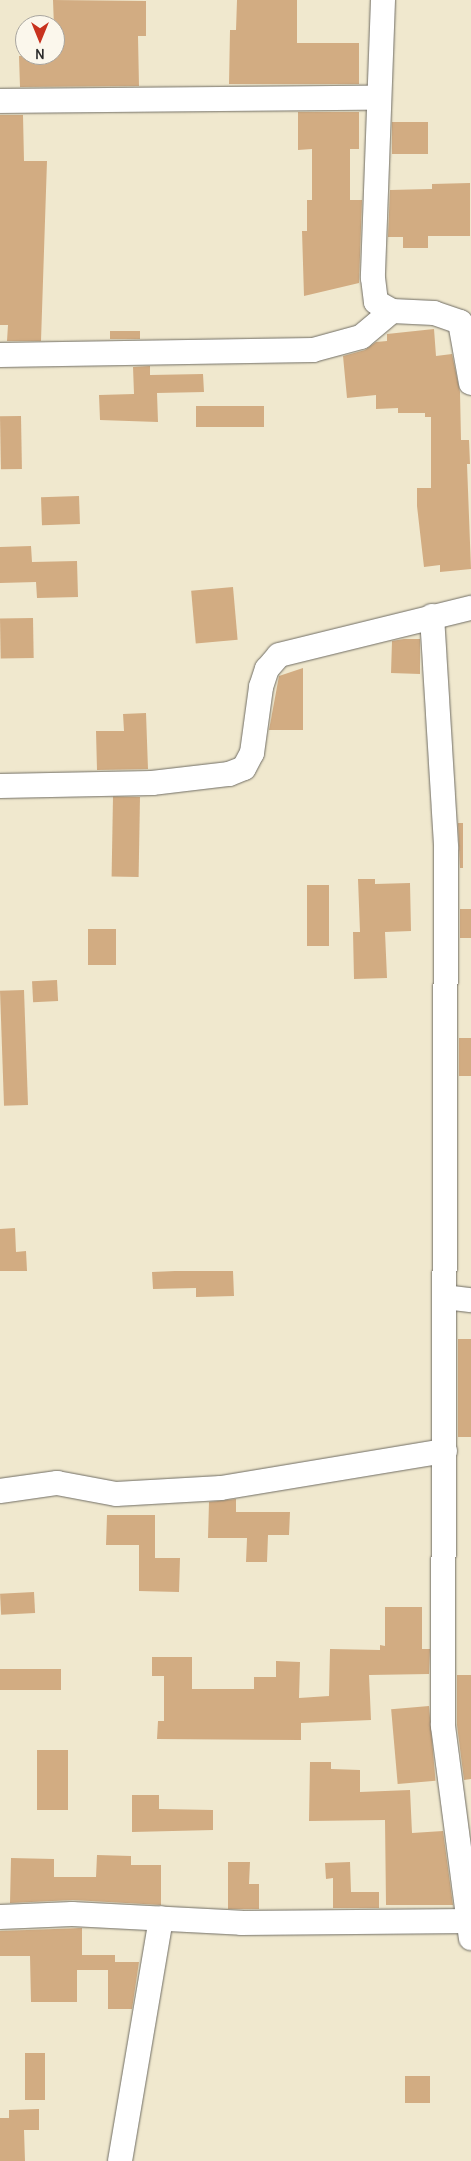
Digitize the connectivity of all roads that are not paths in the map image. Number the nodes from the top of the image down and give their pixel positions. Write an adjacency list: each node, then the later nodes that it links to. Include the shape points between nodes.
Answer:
1 (383, 0): 2 (street)
2 (379, 98): 3 (street); 4 (street, via 373,278 376,302)
3 (0, 101)
4 (392, 311): 5 (street, via 362,337 313,350); 6 (street, via 434,313 460,322)
5 (0, 355)
6 (471, 383)
7 (471, 608): 8 (street)
8 (432, 616): 9 (street, via 280,655 266,669 252,753 244,768 229,774 152,783); 10 (street, via 446,847)
9 (0, 786)
10 (445, 1297): 11 (street); 12 (street)
11 (471, 1300)
12 (445, 1451): 13 (street, via 221,1488 116,1494 57,1483); 16 (street, via 443,1726)
13 (0, 1491)
14 (0, 1917): 15 (street, via 72,1914)
15 (160, 1918): 16 (street); 17 (street)
16 (470, 1927)
17 (120, 2161)

